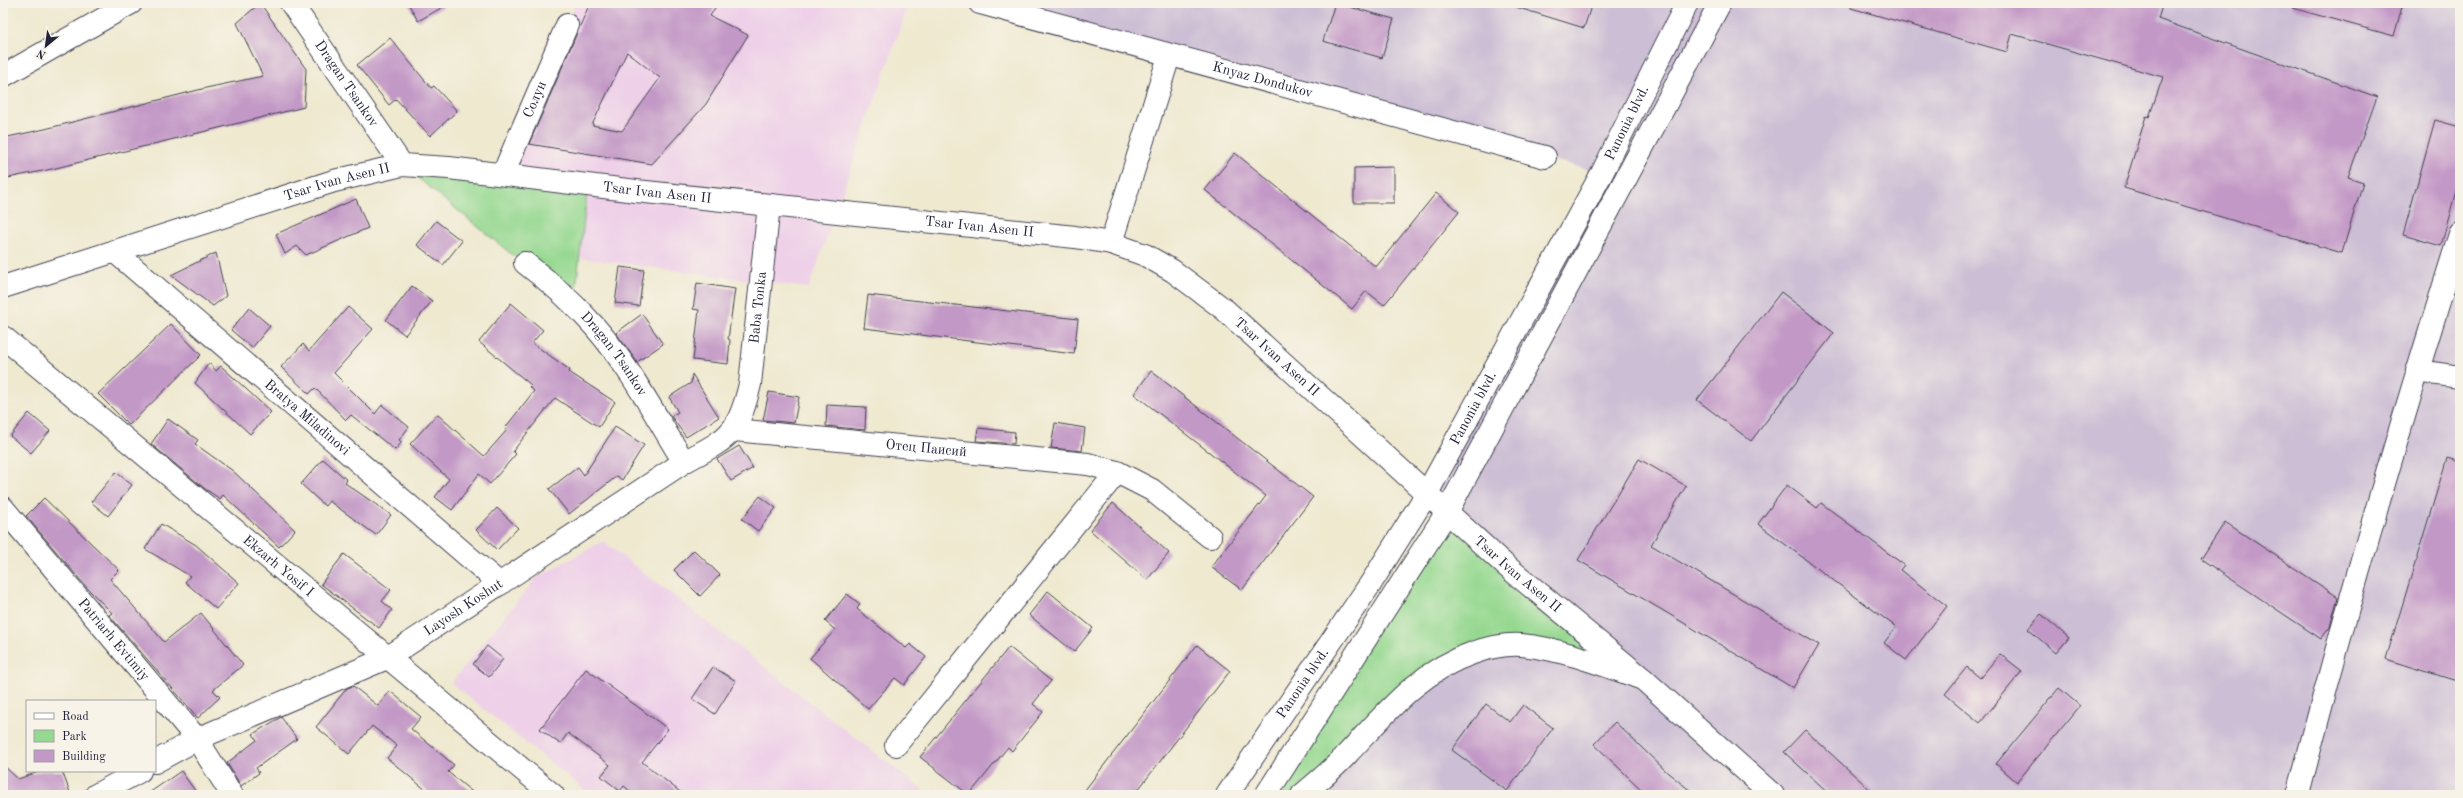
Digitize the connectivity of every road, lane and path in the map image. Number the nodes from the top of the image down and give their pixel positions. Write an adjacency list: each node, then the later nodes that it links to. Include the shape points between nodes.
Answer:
1 (132, 3): 8 (street)
2 (291, 3): 10 (street, Dragan Tsankov)
3 (980, 3): 7 (street, Knyaz Dondukov)
4 (1687, 3): 25 (street, Panonia blvd., via 1602,172)
5 (1720, 3): 27 (street, Panonia blvd.)
6 (566, 25): 11 (street, Солун)
7 (1169, 56): 9 (street, Knyaz Dondukov); 14 (street)
8 (3, 76)
9 (1546, 157)
10 (402, 165): 11 (street, Tsar Ivan Asen II); 15 (street, Tsar Ivan Asen II, via 334,181)
11 (503, 174): 12 (street, Tsar Ivan Asen II)
12 (769, 205): 14 (street, Tsar Ivan Asen II); 21 (street, Baba Tonka, via 750,384)
13 (2460, 234): 19 (street)
14 (1111, 243): 25 (street, Tsar Ivan Asen II, via 1156,261 1225,310)
15 (114, 252): 17 (street, Tsar Ivan Asen II); 29 (street, Bratya Miladinovi)
16 (525, 263): 23 (street, Dragan Tsankov, via 574,305 596,328)
17 (3, 287)
18 (3, 337): 30 (street, Ekzarh Yosif I)
19 (2417, 371): 20 (street); 43 (street, via 2323,698)
20 (2460, 377)
21 (744, 410): 22 (street, Layosh Koshut)
22 (734, 430): 23 (street, Layosh Koshut, via 717,445); 24 (street, Отец Паисий, via 1088,464)
23 (684, 462): 29 (street, Layosh Koshut)
24 (1117, 472): 28 (street, Отец Паисий, via 1152,490); 33 (street)
25 (1426, 495): 27 (street, Tsar Ivan Asen II); 39 (street, Panonia blvd., via 1371,583)
26 (3, 508): 32 (street, Patriarh Evtimiy)
27 (1447, 512): 31 (street, Tsar Ivan Asen II, via 1505,565); 40 (street, Panonia blvd.)
28 (1210, 537)
29 (500, 584): 30 (street, Layosh Koshut)
30 (387, 658): 32 (street, Layosh Koshut); 38 (street, Ekzarh Yosif I)
31 (1643, 679): 41 (street, via 1583,658 1519,645 1488,648 1462,656 1432,672 1408,690 1378,719 1349,753); 42 (street, Tsar Ivan Asen II)
32 (197, 739): 34 (street, Layosh Koshut); 37 (street, Patriarh Evtimiy)
33 (896, 745)
34 (156, 761)
35 (138, 772): 36 (street)
36 (96, 795)
37 (232, 795)
38 (553, 795)
39 (1227, 795)
40 (1266, 795)
41 (1302, 795)
42 (1773, 795)
43 (2298, 795)

